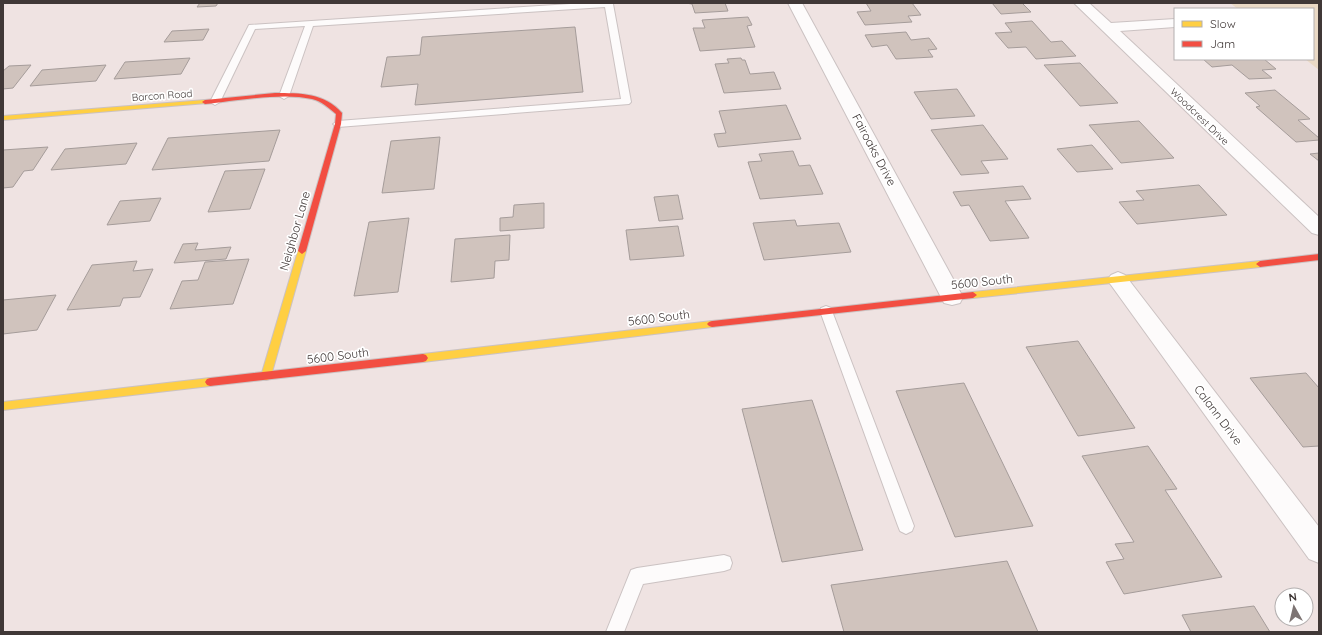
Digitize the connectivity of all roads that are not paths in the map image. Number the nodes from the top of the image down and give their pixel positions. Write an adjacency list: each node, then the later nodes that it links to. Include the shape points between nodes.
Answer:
1 (795, 3): 13 (street, Fairoaks Drive)
2 (1081, 3): 5 (street, Woodcrest Drive)
3 (310, 23): 6 (lane); 7 (lane, via 252,27); 9 (lane, via 609,4 626,102)
4 (1174, 23): 5 (street)
5 (1108, 28): 10 (street, Woodcrest Drive)
6 (284, 96): 7 (main road, Barcon Road); 9 (main road, Barcon Road, via 305,96 331,104 339,113)
7 (215, 102): 8 (main road, Barcon Road)
8 (3, 118)
9 (338, 124): 15 (main road, Neighbor Lane)
10 (1319, 228)
11 (1319, 257): 12 (main road, 5600 South)
12 (1118, 280): 13 (main road, 5600 South); 18 (street, Calann Drive)
13 (952, 297): 14 (main road, 5600 South)
14 (826, 311): 15 (main road, 5600 South); 17 (lane)
15 (266, 376): 16 (main road, 5600 South)
16 (3, 406)
17 (906, 526)
18 (1319, 549)
19 (724, 564): 20 (lane, via 637,576)
20 (615, 632)

